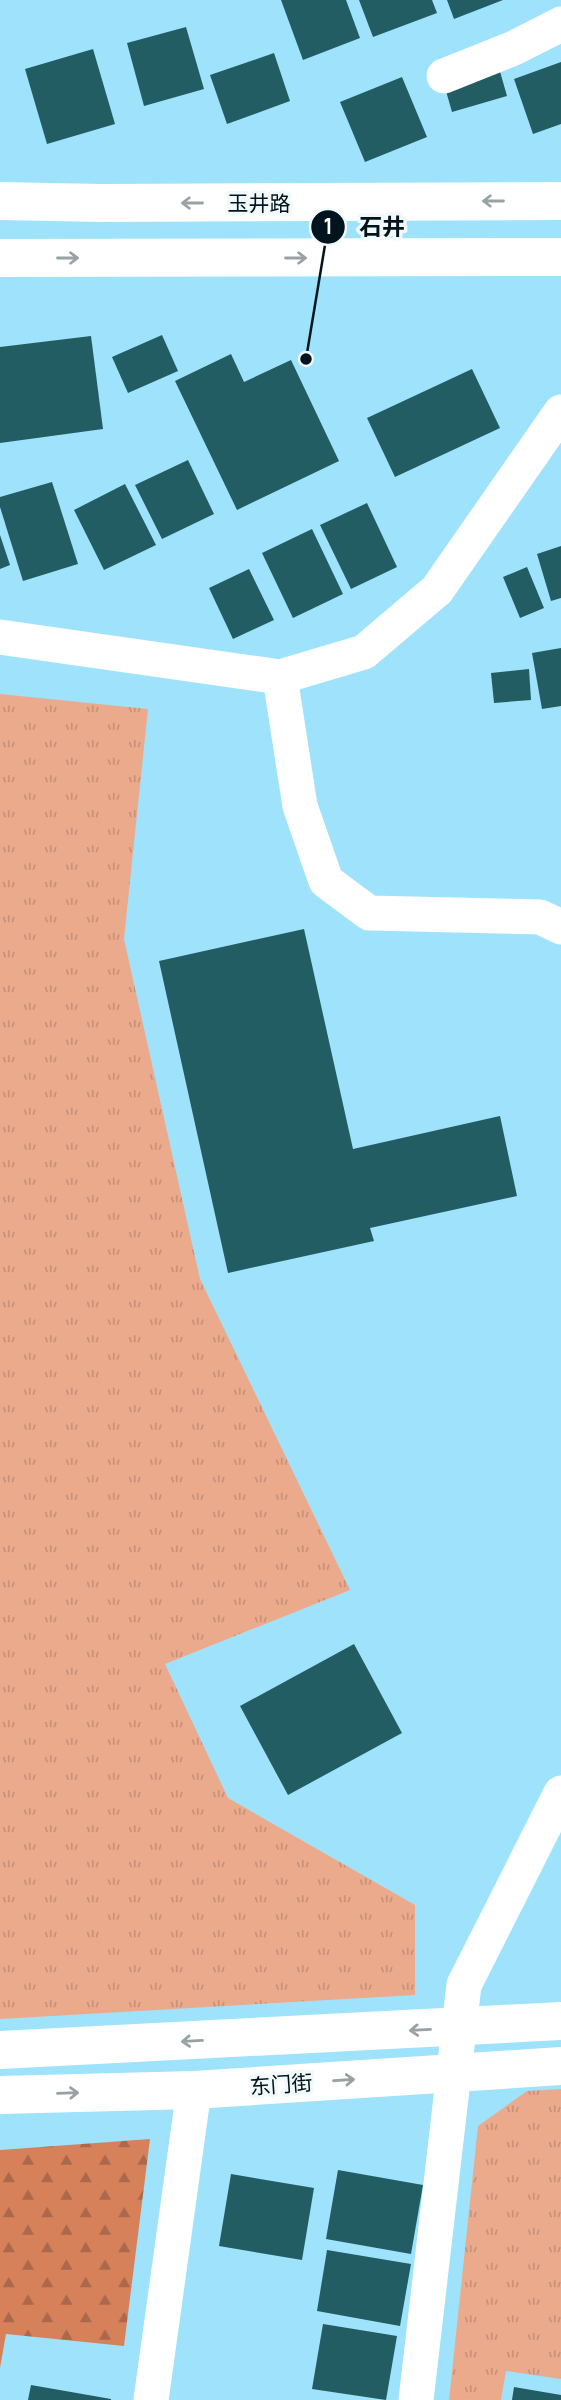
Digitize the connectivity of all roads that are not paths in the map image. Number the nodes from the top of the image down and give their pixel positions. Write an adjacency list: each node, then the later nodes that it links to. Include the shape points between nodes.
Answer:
1 (561, 24): 2 (street)
2 (444, 76)
3 (0, 201): 4 (street, 玉井路, one-way to 3)
4 (561, 201)
5 (561, 257): 6 (street, one-way to 5)
6 (0, 258)
7 (561, 412): 9 (street, via 437,590 364,652)
8 (0, 637): 9 (street)
9 (280, 677): 10 (street, via 300,806 326,881 369,913 540,917)
10 (561, 927)
11 (561, 1793): 13 (street, via 464,1985)
12 (561, 2021): 13 (street)
13 (459, 2028): 14 (street, one-way to 14); 16 (street)
14 (0, 2050)
15 (561, 2066): 16 (street, 东门街)
16 (453, 2073): 17 (street, 东门街, one-way to 16); 20 (street)
17 (194, 2090): 18 (street, 东门街, one-way to 17); 19 (street)
18 (0, 2095)
19 (151, 2400)
20 (416, 2400)

